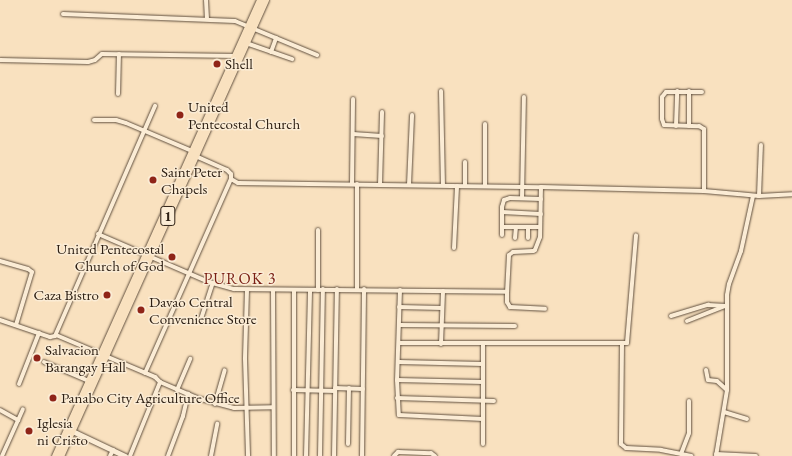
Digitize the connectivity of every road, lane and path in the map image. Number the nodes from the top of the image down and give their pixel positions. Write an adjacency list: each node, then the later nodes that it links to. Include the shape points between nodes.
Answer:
1 (206, 0): 5 (street)
2 (260, 0): 6 (highway, 1)
3 (265, 0): 6 (highway, 1)
4 (63, 14): 5 (street)
5 (207, 19): 6 (street, via 235,21)
6 (250, 27): 7 (street); 8 (highway, 1); 12 (highway, 1)
7 (276, 38): 9 (street); 11 (street)
8 (246, 43): 9 (street); 12 (highway, 1)
9 (271, 52): 13 (street)
10 (119, 54): 12 (street); 14 (street, via 102,54 88,62); 19 (street)
11 (317, 55)
12 (237, 56): 33 (highway, 1)
13 (292, 59)
14 (0, 60)
15 (441, 91): 39 (street)
16 (677, 91): 17 (street); 27 (street); 27 (street, via 664,94 662,119 664,125)
17 (689, 91): 18 (street); 28 (street)
18 (702, 92)
19 (118, 94)
20 (524, 97): 44 (street)
21 (353, 99): 30 (street)
22 (155, 106): 29 (street)
23 (382, 112): 31 (street)
24 (412, 115): 40 (street)
25 (94, 120): 29 (street, via 121,121)
26 (485, 124): 43 (street)
27 (676, 126): 28 (street)
28 (689, 126): 46 (street, via 704,129)
29 (145, 130): 33 (street); 59 (street)
30 (353, 134): 31 (street); 36 (street)
31 (382, 136): 38 (street)
32 (762, 145): 49 (street)
33 (193, 153): 35 (street, via 230,172); 65 (highway, 1)
34 (464, 162): 42 (street)
35 (231, 179): 36 (street, via 238,183); 67 (street)
36 (352, 184): 37 (street)
37 (357, 184): 38 (street); 71 (street)
38 (380, 185): 40 (street)
39 (443, 185): 40 (street); 41 (street)
40 (409, 186)
41 (456, 186): 42 (street); 64 (street)
42 (465, 186): 43 (street)
43 (485, 186): 44 (street)
44 (522, 187): 45 (street); 50 (street)
45 (541, 187): 46 (street); 51 (street)
46 (704, 191): 48 (street)
47 (792, 194): 49 (street)
48 (752, 196): 49 (street); 81 (street, via 741,251 729,284)
49 (759, 196)
50 (522, 198): 51 (street); 52 (street, via 504,200)
51 (541, 199): 53 (street)
52 (502, 212): 53 (street); 54 (street)
53 (541, 214): 57 (street)
54 (502, 227): 55 (street); 60 (street)
55 (516, 227): 56 (street); 62 (street)
56 (528, 227): 57 (street); 63 (street)
57 (540, 227): 80 (street, via 540,237 535,250 514,252 509,255)
58 (318, 230): 77 (street)
59 (98, 234): 65 (street); 94 (street)
60 (502, 235)
61 (636, 235): 98 (street, via 628,341)
62 (515, 238)
63 (528, 238)
64 (454, 248)
65 (148, 256): 67 (street); 99 (highway, 1)
66 (0, 261): 89 (street, via 32,272)
67 (190, 274): 68 (street); 106 (street)
68 (213, 283): 73 (street); 86 (street)
69 (323, 289): 70 (street); 77 (street); 119 (street)
70 (337, 289): 71 (street); 117 (street)
71 (357, 289): 72 (street)
72 (364, 289): 78 (street); 113 (street)
73 (247, 290): 74 (street); 128 (street)
74 (274, 290): 75 (street); 127 (street)
75 (294, 290): 76 (street); 115 (street)
76 (310, 290): 77 (street); 116 (street)
77 (318, 290)
78 (400, 290): 79 (street); 82 (street)
79 (442, 291): 80 (street); 83 (street)
80 (507, 292): 84 (street, via 510,307)
81 (726, 306): 85 (street, via 708,305); 88 (street); 118 (street)
82 (399, 307): 83 (street); 90 (street)
83 (442, 308): 91 (street)
84 (545, 308)
85 (670, 316)
86 (201, 319)
87 (0, 320): 89 (street)
88 (688, 321)
89 (16, 325): 93 (street)
90 (399, 325): 91 (street); 95 (street)
91 (442, 326): 92 (street); 96 (street)
92 (515, 326)
93 (39, 333): 94 (street, via 52,337); 111 (street)
94 (56, 335): 99 (street)
95 (399, 343): 96 (street); 102 (street)
96 (441, 344): 97 (street)
97 (483, 344): 98 (street); 103 (street)
98 (622, 344): 142 (street, via 621,444 626,448)
99 (103, 355): 106 (street); 108 (highway, 1); 120 (highway, 1)
100 (190, 359): 114 (street)
101 (44, 362): 108 (street)
102 (399, 362): 103 (street); 107 (street)
103 (483, 364): 110 (street)
104 (225, 370): 126 (street)
105 (706, 370): 118 (street, via 708,380 717,382)
106 (145, 373): 109 (street)
107 (397, 380): 110 (street); 122 (street)
108 (89, 381): 120 (highway, 1)
109 (160, 382): 114 (street); 149 (street)
110 (483, 382): 123 (street)
111 (18, 384)
112 (349, 388): 113 (street); 117 (street); 137 (street)
113 (363, 388): 158 (street)
114 (177, 390): 121 (street)
115 (293, 390): 116 (street); 154 (street)
116 (307, 390): 119 (street); 155 (street)
117 (335, 390): 119 (street); 157 (street)
118 (727, 390): 131 (street)
119 (321, 391): 156 (street)
120 (86, 394): 136 (highway, 1)
121 (188, 394): 126 (street); 150 (street)
122 (397, 398): 123 (street); 132 (street, via 398,414 401,416)
123 (483, 400): 124 (street); 132 (street)
124 (494, 401)
125 (689, 401): 142 (street, via 689,432)
126 (215, 404): 128 (street)
127 (273, 407): 128 (street); 153 (street)
128 (246, 408): 152 (street)
129 (23, 409): 134 (street)
130 (0, 410): 134 (street)
131 (724, 412): 133 (street); 143 (street)
132 (483, 419): 138 (street)
133 (747, 419)
134 (18, 420): 144 (street)
135 (217, 424): 151 (street)
136 (69, 430): 139 (street); 145 (highway, 1); 146 (highway, 1)
137 (348, 444)
138 (483, 444)
139 (113, 450): 147 (street); 148 (street)
140 (408, 454): 141 (street); 159 (street, via 395,453)
141 (422, 454): 160 (street, via 432,453)
142 (681, 454): 161 (street)
143 (716, 455): 162 (street)
144 (2, 456)
145 (55, 456)
146 (60, 456)
147 (110, 456)
148 (125, 456)
149 (130, 456)
150 (168, 456)
151 (211, 456)
152 (248, 456)
153 (274, 456)
154 (294, 456)
155 (306, 456)
156 (320, 456)
157 (334, 456)
158 (362, 456)
159 (394, 456)
160 (436, 456)
161 (691, 456)
162 (756, 456)

